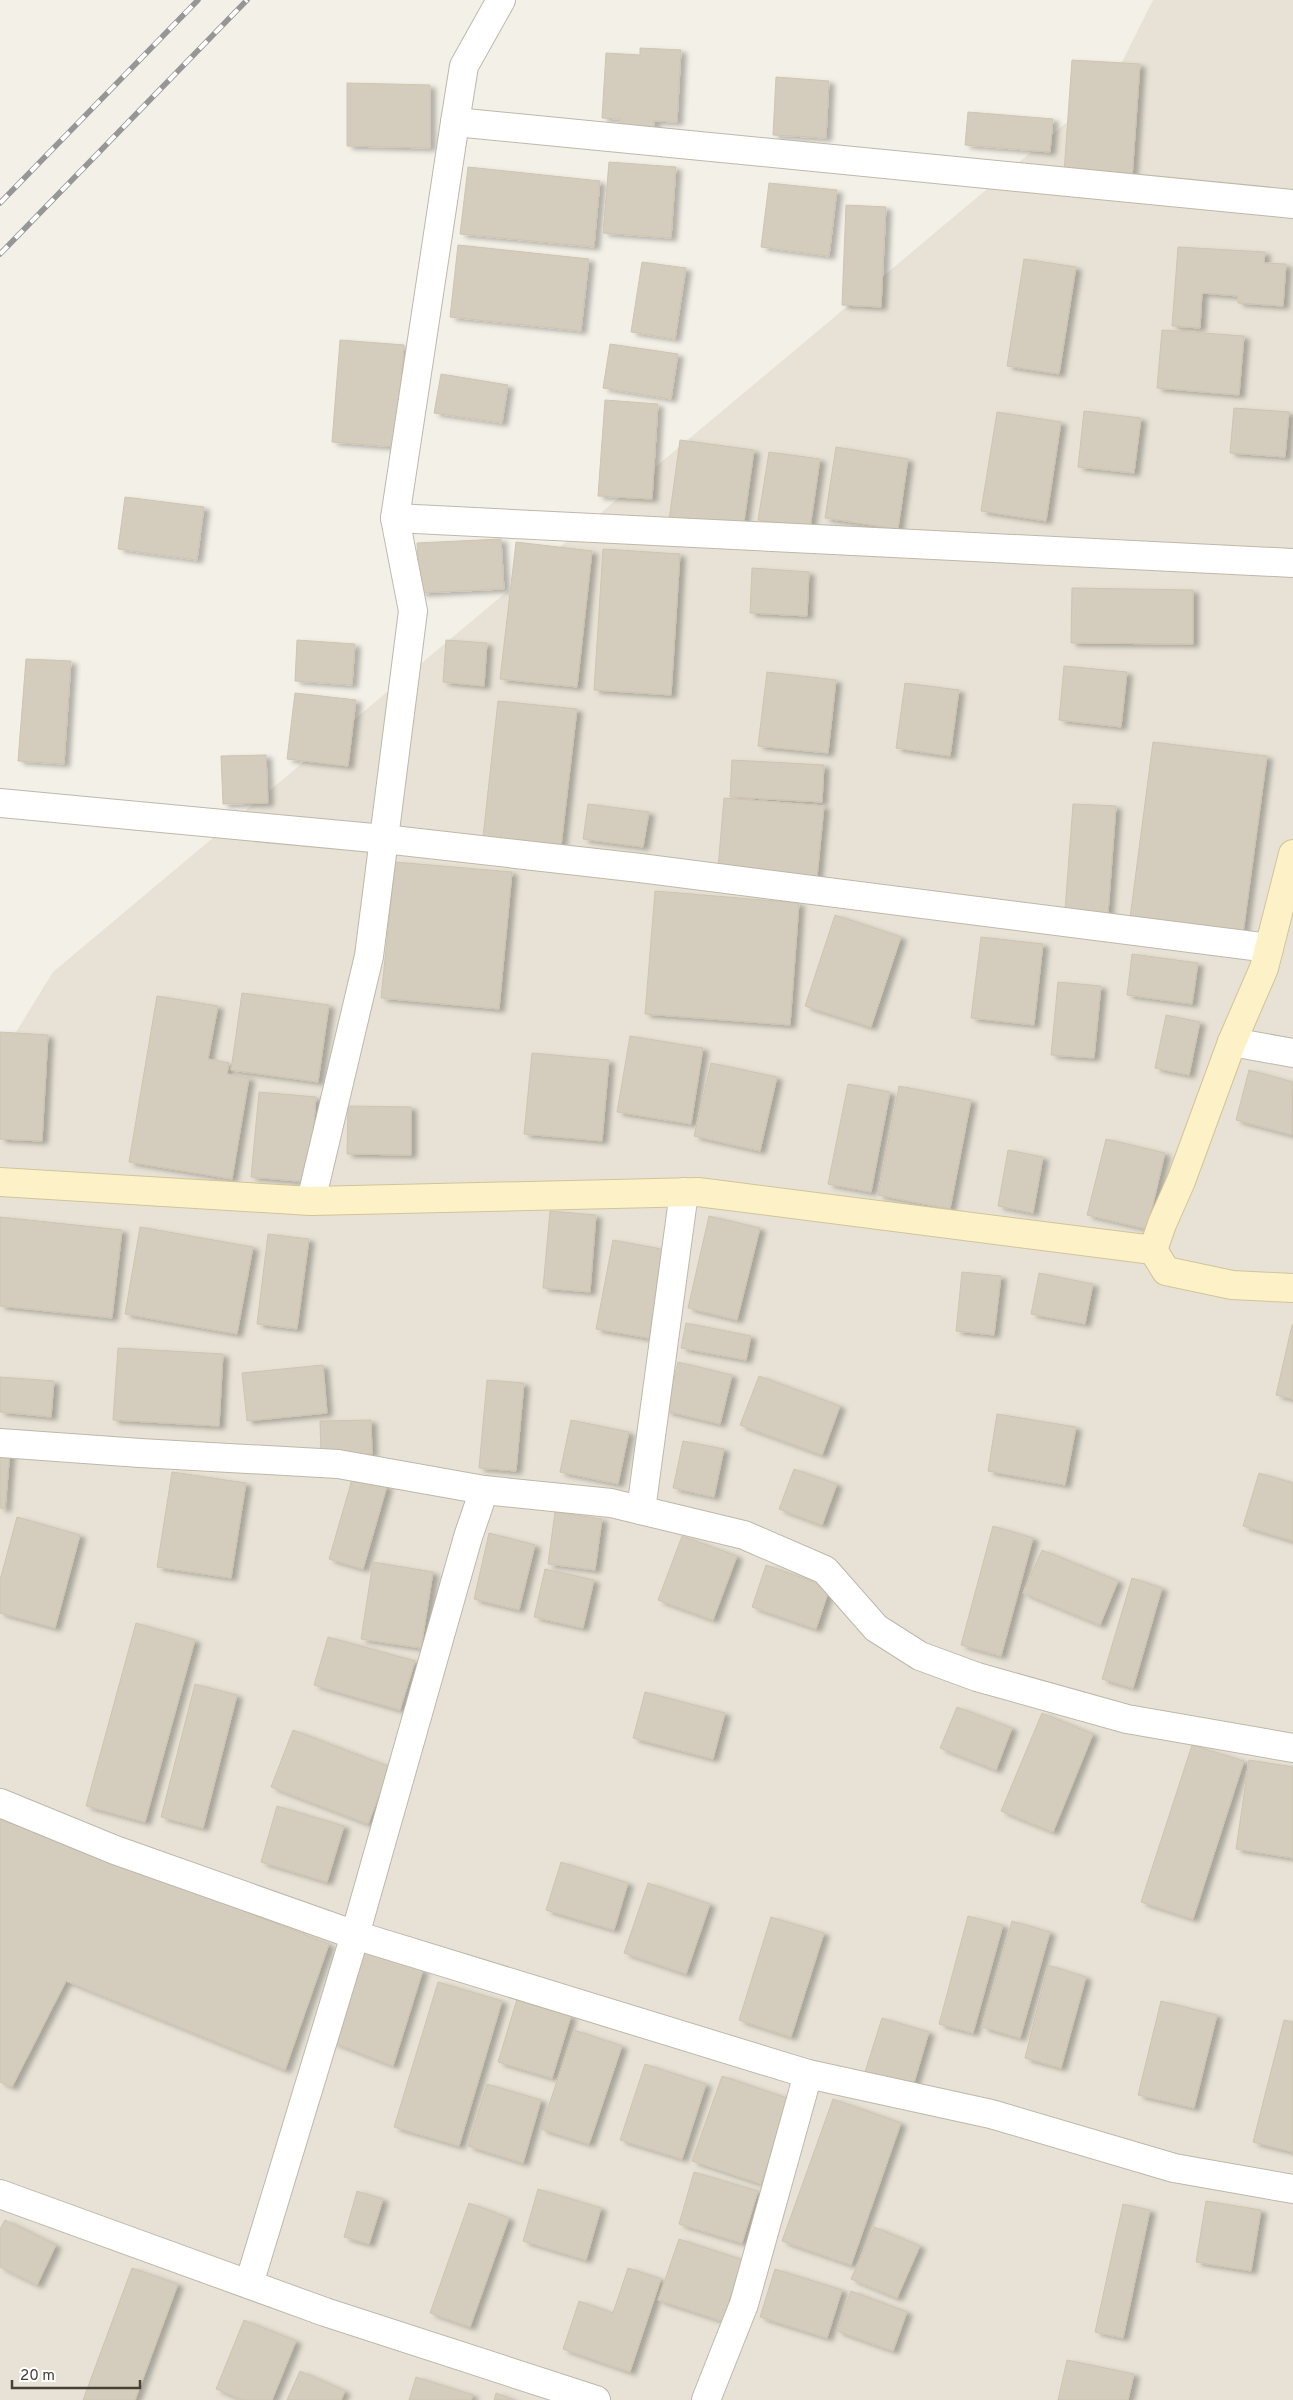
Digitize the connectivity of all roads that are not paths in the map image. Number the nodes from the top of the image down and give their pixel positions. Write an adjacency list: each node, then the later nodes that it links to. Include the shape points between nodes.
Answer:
1 (501, 0): 2 (street, via 464,66)
2 (455, 122): 3 (street); 4 (street)
3 (1293, 204)
4 (395, 518): 5 (street); 7 (street, via 414,611)
5 (1293, 563)
6 (0, 803): 7 (street)
7 (384, 839): 9 (street, via 640,868); 14 (street, via 369,956)
8 (1293, 854): 9 (street)
9 (1269, 948): 10 (street, via 1264,968)
10 (1232, 1042): 11 (street); 15 (street, via 1182,1182)
11 (1293, 1053)
12 (0, 1182): 14 (street)
13 (684, 1192): 14 (street); 15 (street); 19 (street)
14 (311, 1201)
15 (1153, 1250): 16 (street, via 1166,1271 1232,1285)
16 (1293, 1288)
17 (0, 1442): 18 (street, via 338,1464)
18 (484, 1490): 19 (street, via 611,1503); 22 (street)
19 (641, 1510): 20 (street, via 744,1535 825,1570 876,1628 920,1656 977,1677 1127,1719)
20 (1293, 1748)
21 (0, 1803): 22 (street, via 115,1850)
22 (355, 1935): 23 (street); 26 (street)
23 (808, 2074): 24 (street, via 991,2114 1174,2168); 28 (street, via 744,2304)
24 (1293, 2189)
25 (0, 2194): 26 (street)
26 (249, 2284): 27 (street)
27 (596, 2400)
28 (706, 2400)

